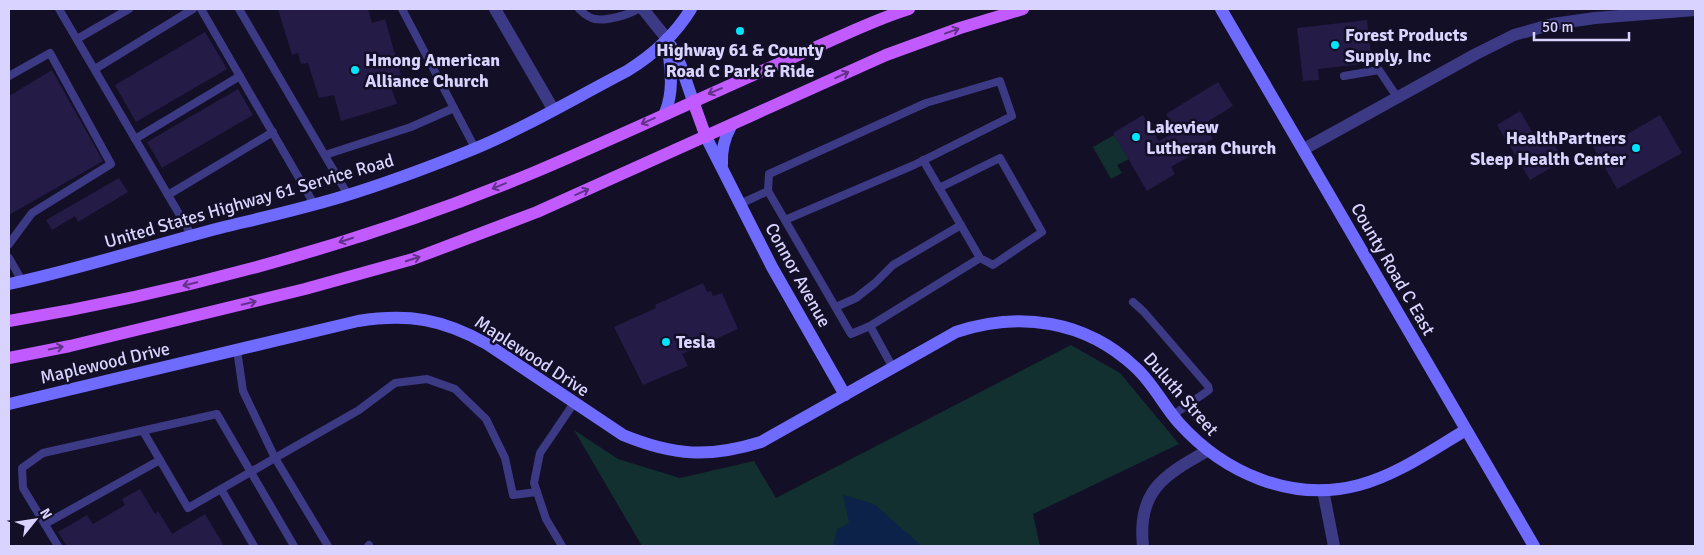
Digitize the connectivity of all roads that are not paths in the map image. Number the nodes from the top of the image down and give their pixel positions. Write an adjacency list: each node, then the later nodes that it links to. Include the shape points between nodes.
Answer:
1 (59, 9): 16 (lane)
2 (129, 9): 16 (lane)
3 (193, 9): 18 (lane)
4 (201, 9): 20 (lane)
5 (239, 9): 33 (lane)
6 (402, 9): 24 (lane)
7 (495, 9): 25 (street)
8 (578, 9): 9 (lane, via 595,19 628,15)
9 (638, 9)
10 (643, 9): 17 (street)
11 (691, 9): 17 (street, United States Highway 61 Service Road)
12 (909, 9): 23 (main road, one-way to 23)
13 (1023, 9): 27 (main road, one-way to 13, via 886,55)
14 (1221, 9): 32 (street, County Road C East)
15 (1695, 10): 22 (street, via 1595,18 1553,24 1514,35)
16 (77, 39): 18 (lane)
17 (667, 39): 23 (street); 25 (street, United States Highway 61 Service Road, via 627,71); 26 (street, via 672,86 671,100)
18 (94, 69): 30 (lane)
19 (9, 76): 45 (lane, via 50,53 112,164 32,213)
20 (240, 76): 28 (lane); 30 (lane)
21 (1344, 76): 22 (lane, via 1379,70)
22 (1397, 98): 32 (street)
23 (693, 101): 26 (main road); 29 (main road, Connor Avenue)
24 (454, 108): 31 (lane); 33 (lane, via 411,127)
25 (553, 109): 31 (street, United States Highway 61 Service Road)
26 (665, 113): 52 (main road, one-way to 52, via 535,172 354,238 143,296)
27 (731, 126): 29 (main road); 35 (street, Connor Avenue, via 724,138)
28 (273, 132): 38 (lane); 40 (lane)
29 (706, 137): 35 (street, Connor Avenue); 55 (main road, one-way to 29, via 305,290 413,259 538,212)
30 (135, 139): 38 (lane)
31 (475, 148): 39 (street, United States Highway 61 Service Road)
32 (1304, 149): 61 (street, County Road C East)
33 (325, 155): 39 (lane)
34 (923, 160): 36 (lane); 37 (lane, via 1012,116 1000,81 926,103 769,174); 42 (lane)
35 (722, 170): 41 (street, Connor Avenue)
36 (939, 188): 43 (lane); 47 (lane, via 1000,158 1042,232 993,265)
37 (768, 191): 41 (lane); 42 (lane)
38 (168, 195): 44 (lane)
39 (348, 195): 40 (street, United States Highway 61 Service Road)
40 (314, 204): 44 (street, United States Highway 61 Service Road)
41 (740, 204): 57 (street, Connor Avenue)
42 (785, 220): 51 (lane)
43 (961, 226): 47 (lane); 51 (lane, via 893,265 856,298)
44 (192, 236): 48 (street, United States Highway 61 Service Road)
45 (9, 244)
46 (9, 258): 48 (lane)
47 (980, 258): 53 (lane)
48 (22, 281): 49 (street, United States Highway 61 Service Road)
49 (9, 284)
50 (1133, 302): 60 (lane, via 1208,386 1209,390)
51 (836, 307): 53 (lane, via 851,334)
52 (9, 322)
53 (870, 326): 56 (lane)
54 (237, 350): 58 (street, Maplewood Drive, via 381,317 427,320 445,324 487,344); 59 (street, Maplewood Drive); 64 (lane, via 243,391)
55 (9, 358)
56 (893, 368): 57 (street, Duluth Street); 60 (street, Duluth Street, via 956,332 973,326 1019,320 1042,322 1078,331 1119,353 1151,384)
57 (845, 395): 58 (street, Maplewood Drive, via 762,442 713,453 667,450 645,444 623,435)
58 (574, 403): 69 (lane, via 540,453 534,483)
59 (9, 404)
60 (1173, 415): 63 (street, Duluth Street)
61 (1466, 430): 68 (street, Duluth Street, via 1381,478); 78 (street, County Road C East)
62 (143, 431): 65 (lane); 66 (lane, via 217,414); 70 (lane, via 42,452 22,468 23,488)
63 (1207, 451): 68 (street, Duluth Street, via 1253,477 1290,488); 76 (street, via 1173,470 1152,493 1142,523)
64 (275, 458): 66 (lane); 69 (lane, via 359,410 395,383 426,379 455,389 486,419 505,458 512,495); 74 (lane)
65 (160, 460): 67 (lane, via 188,508); 70 (lane)
66 (250, 472): 67 (lane); 73 (lane)
67 (221, 489): 72 (lane)
68 (1323, 490): 77 (street)
69 (537, 492): 75 (lane, via 546,519)
70 (44, 524): 71 (lane)
71 (58, 546)
72 (254, 546)
73 (294, 546)
74 (328, 546)
75 (562, 546)
76 (1143, 546)
77 (1334, 546)
78 (1534, 546)

